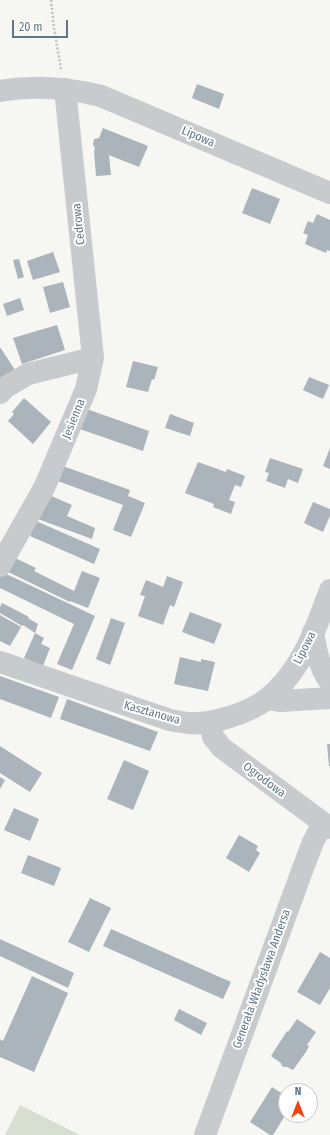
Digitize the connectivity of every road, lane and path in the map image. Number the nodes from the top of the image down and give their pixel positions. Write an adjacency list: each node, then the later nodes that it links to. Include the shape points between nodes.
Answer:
1 (51, 0): 2 (path)
2 (65, 89): 3 (street); 4 (street, Lipowa, via 101,96); 5 (street, Cedrowa)
3 (0, 91)
4 (330, 193)
5 (93, 358): 6 (street, via 28,374); 7 (street, Jesienna, via 86,388 44,488)
6 (0, 393)
7 (0, 566)
8 (330, 590): 9 (street, Lipowa)
9 (314, 632): 11 (street, via 319,662); 13 (street, Lipowa, via 298,663)
10 (0, 662): 14 (street, Kasztanowa, via 170,720 188,723)
11 (330, 682)
12 (330, 698): 13 (street, via 280,702)
13 (267, 699): 14 (street, Kasztanowa, via 243,712)
14 (210, 722): 15 (street, Ogrodowa, via 213,737 222,748)
15 (326, 826): 16 (street, Generała Władysława Andersa, via 313,842)
16 (205, 1135)

